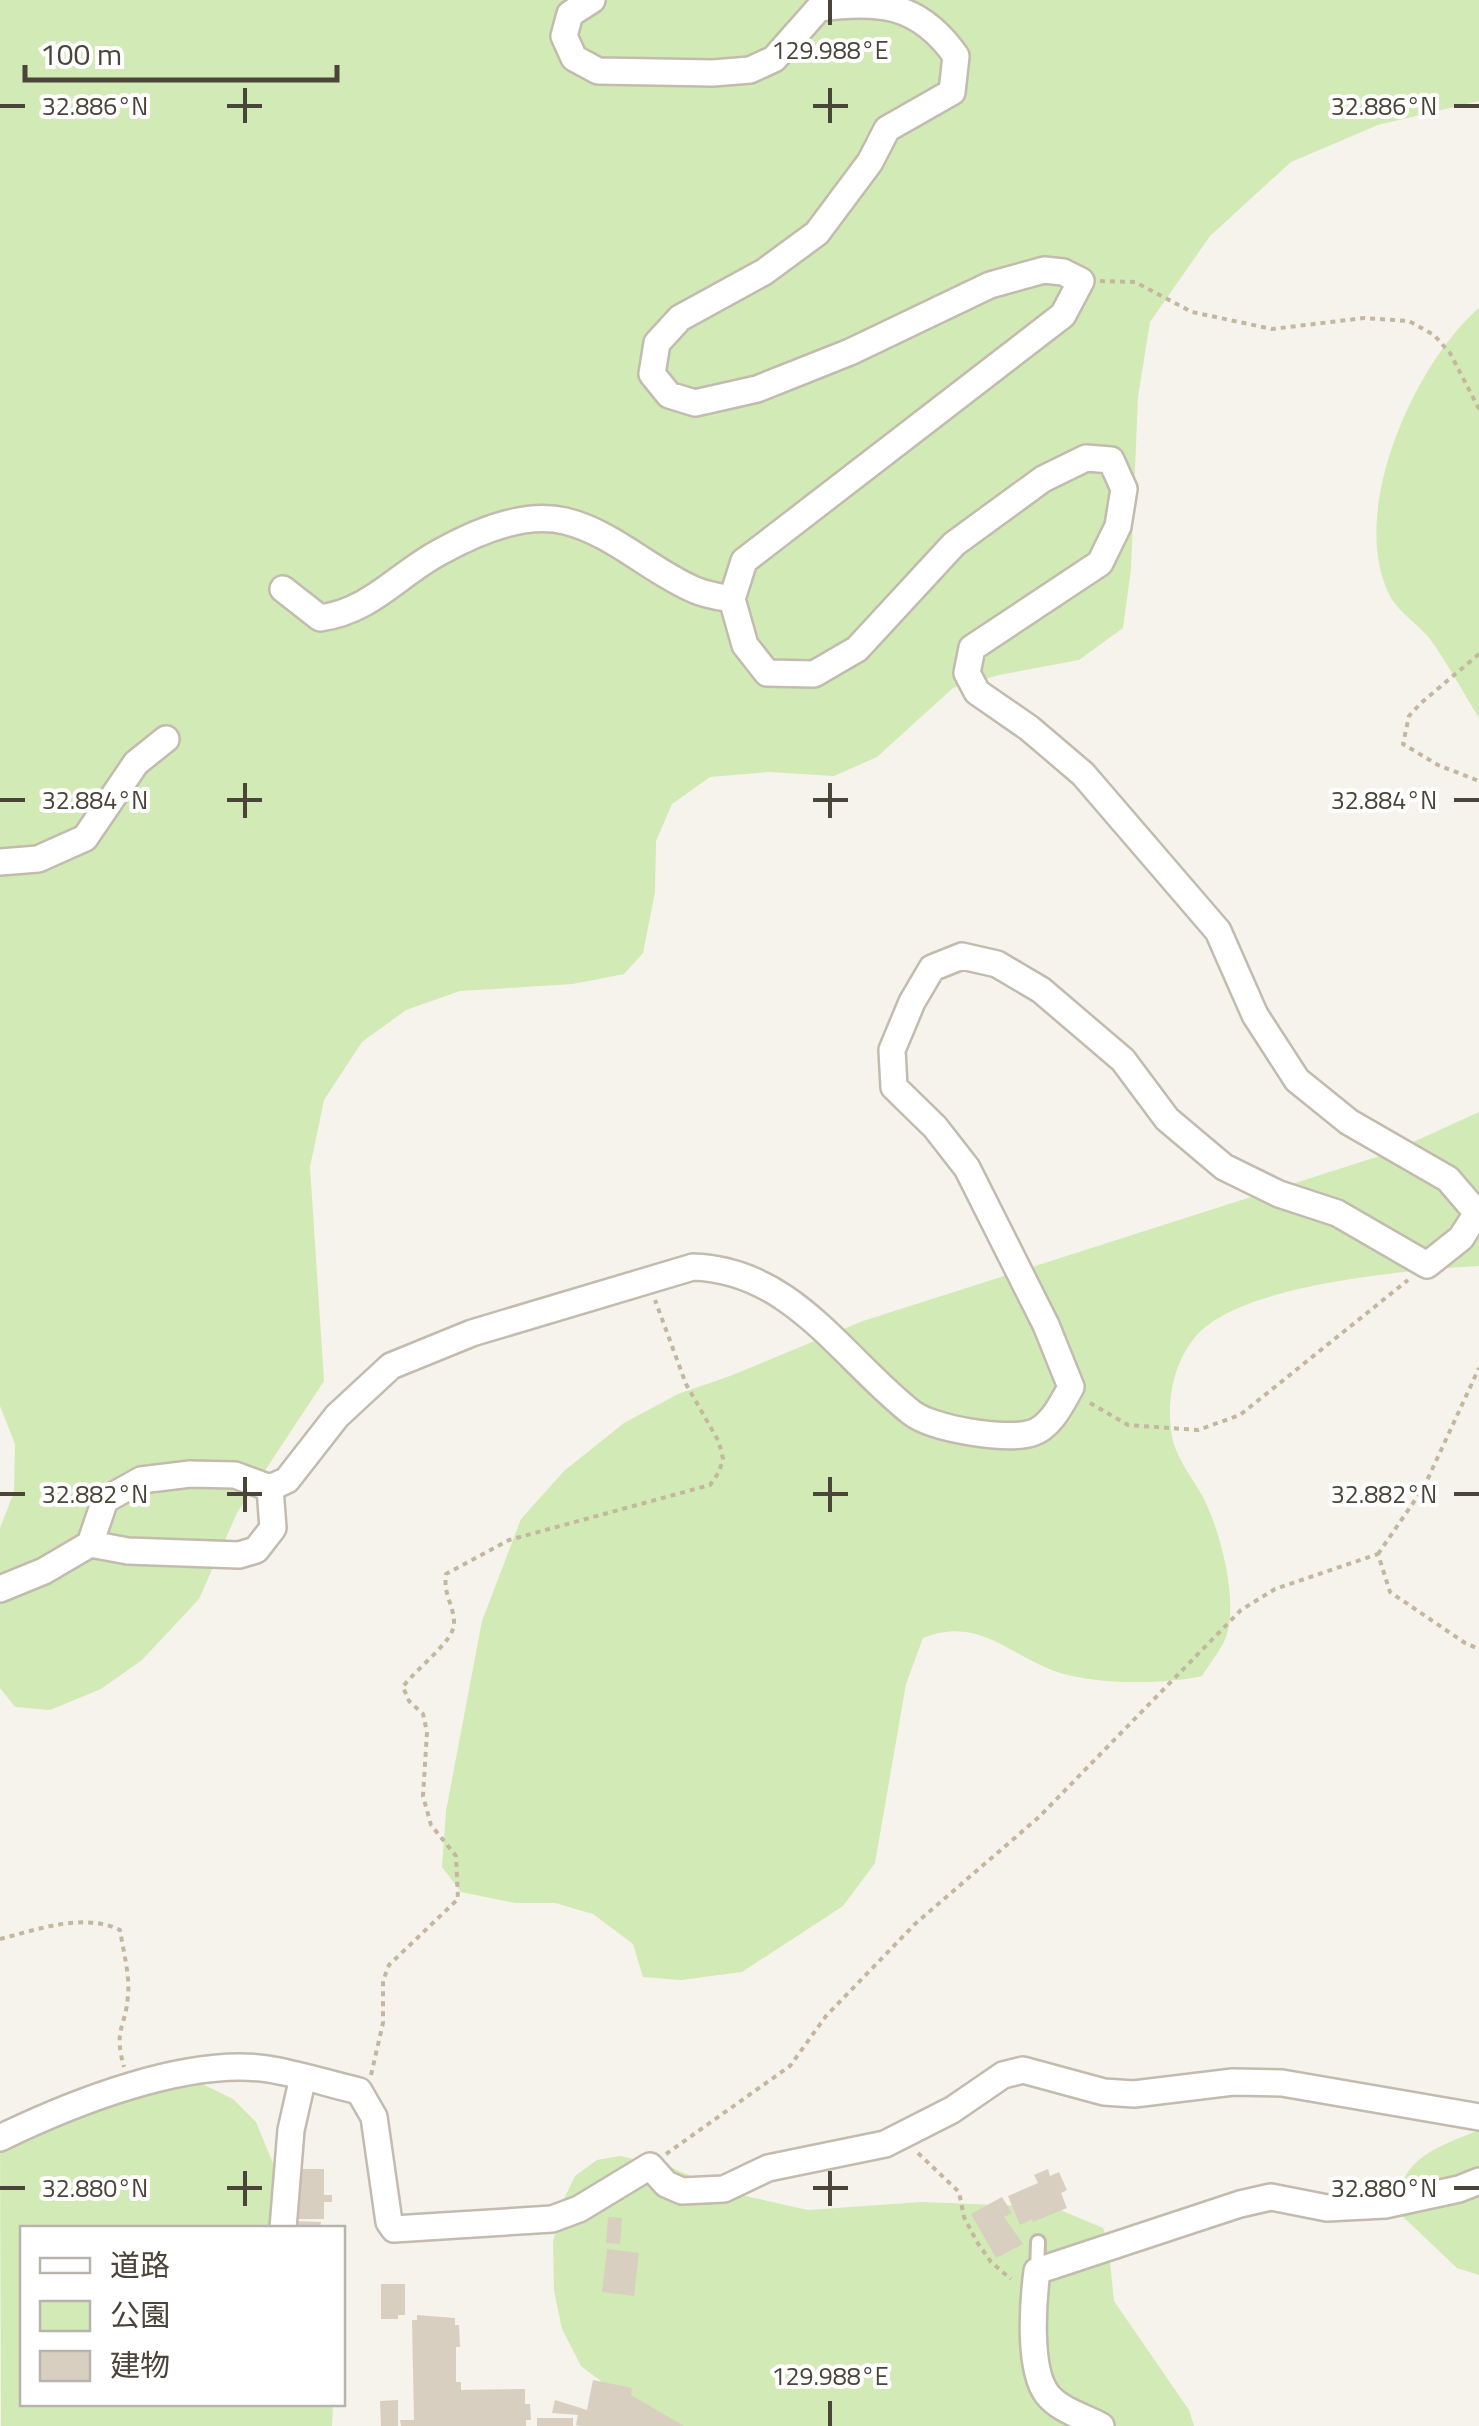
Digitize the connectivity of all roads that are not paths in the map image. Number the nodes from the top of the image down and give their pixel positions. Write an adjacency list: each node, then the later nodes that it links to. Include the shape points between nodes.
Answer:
1 (592, 0): 3 (street, via 570,14 564,36 574,58 598,71 750,70 774,60 819,8 864,2 938,30 956,56 952,92 887,129 817,233 764,272 680,318 657,343 652,374 669,395 695,403 758,389 990,285 1044,270 1081,280 1063,314 744,560)
2 (283, 590): 3 (street, via 320,618 346,614 439,552 505,524 538,518 611,540 696,592)
3 (732, 599): 6 (street, via 745,644 767,673 814,674 857,650 954,544 1043,479 1086,458 1111,460 1124,489 1118,526 1100,563 972,648 967,673 977,692 1083,774 1218,931 1254,1015 1297,1080 1349,1122 1448,1179)
4 (166, 739): 5 (street, via 136,763 86,838 38,859)
5 (0, 862)
6 (1478, 1214): 7 (street, via 1427,1266 1337,1213 1224,1167 1167,1119 1123,1060 1040,990 997,964 962,956 932,968 912,1002 892,1050 894,1087 967,1168 1046,1325 1071,1387 1057,1413 1034,1433 997,1436 915,1416 815,1320 756,1281 721,1268 693,1268 472,1334 392,1366 337,1416 287,1480)
7 (270, 1488): 8 (street, via 235,1475 141,1480 105,1500); 8 (street, via 273,1528 256,1550 128,1551)
8 (90, 1544): 9 (street)
9 (0, 1589)
10 (303, 2078): 11 (street, via 359,2090 374,2116 394,2230 552,2219 650,2166 682,2191 724,2189 768,2168 885,2144 1003,2075 1023,2070 1134,2094 1282,2083); 12 (street, via 265,2069 204,2070 129,2086); 14 (street)
11 (1479, 2117)
12 (0, 2138)
13 (1479, 2180): 16 (street, via 1386,2205 1328,2208 1255,2200)
14 (283, 2226)
15 (1038, 2242): 16 (lane)
16 (1036, 2283): 17 (street, via 1036,2364 1047,2394)
17 (1101, 2426)

